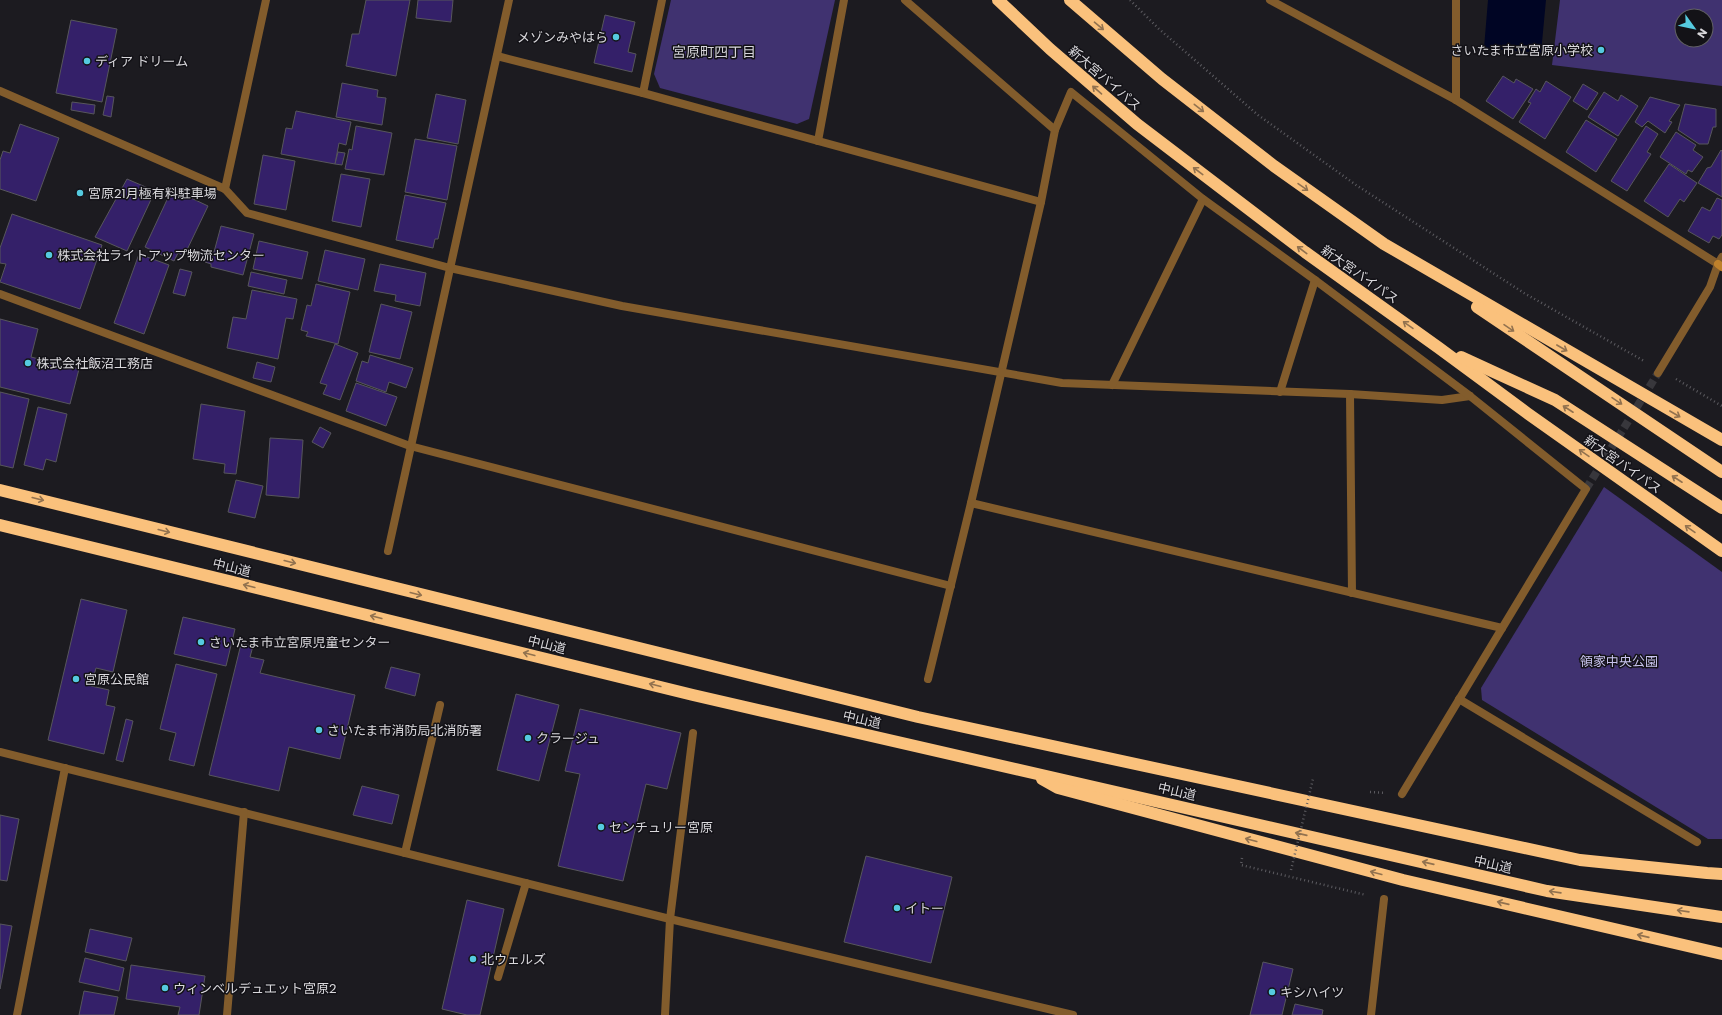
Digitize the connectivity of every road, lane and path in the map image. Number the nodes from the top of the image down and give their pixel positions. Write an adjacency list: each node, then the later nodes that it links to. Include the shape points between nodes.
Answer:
1 (266, 0): 17 (street)
2 (509, 0): 11 (street)
3 (662, 0): 13 (street)
4 (844, 0): 16 (street)
5 (905, 0): 15 (street)
6 (998, 0): 25 (highway, 新大宮バイパス, one-way to 6, via 1305,252 1136,124)
7 (1070, 0): 20 (highway, one-way to 20, via 1162,79 1243,142)
8 (1130, 0): 26 (path, via 1159,29 1258,115 1356,185 1524,293)
9 (1270, 0): 14 (street)
10 (1456, 0): 14 (street)
11 (497, 56): 13 (street); 22 (street)
12 (0, 91): 17 (street)
13 (642, 93): 16 (street)
14 (1456, 100): 21 (street)
15 (1055, 130): 18 (street, via 1071,92); 19 (street)
16 (818, 141): 19 (street)
17 (225, 189): 22 (street, via 247,213)
18 (1203, 199): 23 (street); 28 (street)
19 (1041, 202): 27 (street)
20 (1384, 244): 33 (highway, one-way to 33); 35 (highway, one-way to 35)
21 (1721, 263): 26 (street, via 1710,287)
22 (450, 268): 27 (street, via 622,306); 34 (street)
23 (1315, 280): 29 (street); 31 (street)
24 (0, 294): 34 (street)
25 (1439, 348): 38 (highway, one-way to 25, via 1555,400); 41 (highway, 新大宮バイパス, one-way to 25)
26 (1659, 371): 32 (path)
27 (1001, 373): 28 (street, via 1062,383); 37 (street)
28 (1112, 385): 29 (street)
29 (1280, 392): 30 (street)
30 (1350, 394): 31 (street, via 1442,400); 43 (street)
31 (1470, 396): 44 (street, via 1586,489)
32 (1722, 406)
33 (1722, 440)
34 (410, 446): 40 (street); 42 (street)
35 (1722, 472)
36 (0, 490): 59 (highway, 中山道, one-way to 59, via 918,717 1580,860)
37 (972, 503): 42 (street); 43 (street)
38 (1722, 508)
39 (0, 524): 51 (highway, 中山道, one-way to 39, via 693,695)
40 (388, 551)
41 (1722, 551)
42 (950, 586): 45 (street)
43 (1352, 593): 44 (street)
44 (1502, 628): 46 (street)
45 (928, 678)
46 (1459, 699): 54 (street); 56 (street)
47 (440, 705): 57 (street)
48 (692, 733): 63 (street)
49 (0, 752): 50 (street)
50 (65, 768): 55 (street); 66 (street)
51 (1031, 772): 62 (highway, 中山道, one-way to 51, via 1547,891); 64 (highway, one-way to 51, via 1403,880 1058,788)
52 (1313, 779): 58 (path, bridge)
53 (1367, 791): 54 (path)
54 (1402, 794)
55 (244, 812): 57 (street); 67 (street)
56 (1697, 842)
57 (404, 853): 60 (street)
58 (1291, 870)
59 (1722, 874)
60 (526, 883): 63 (street); 65 (street)
61 (1384, 899): 70 (street)
62 (1722, 917)
63 (670, 919): 68 (street); 69 (street)
64 (1722, 954)
65 (498, 977)
66 (17, 1015)
67 (227, 1015)
68 (665, 1015)
69 (1073, 1015)
70 (1371, 1015)

